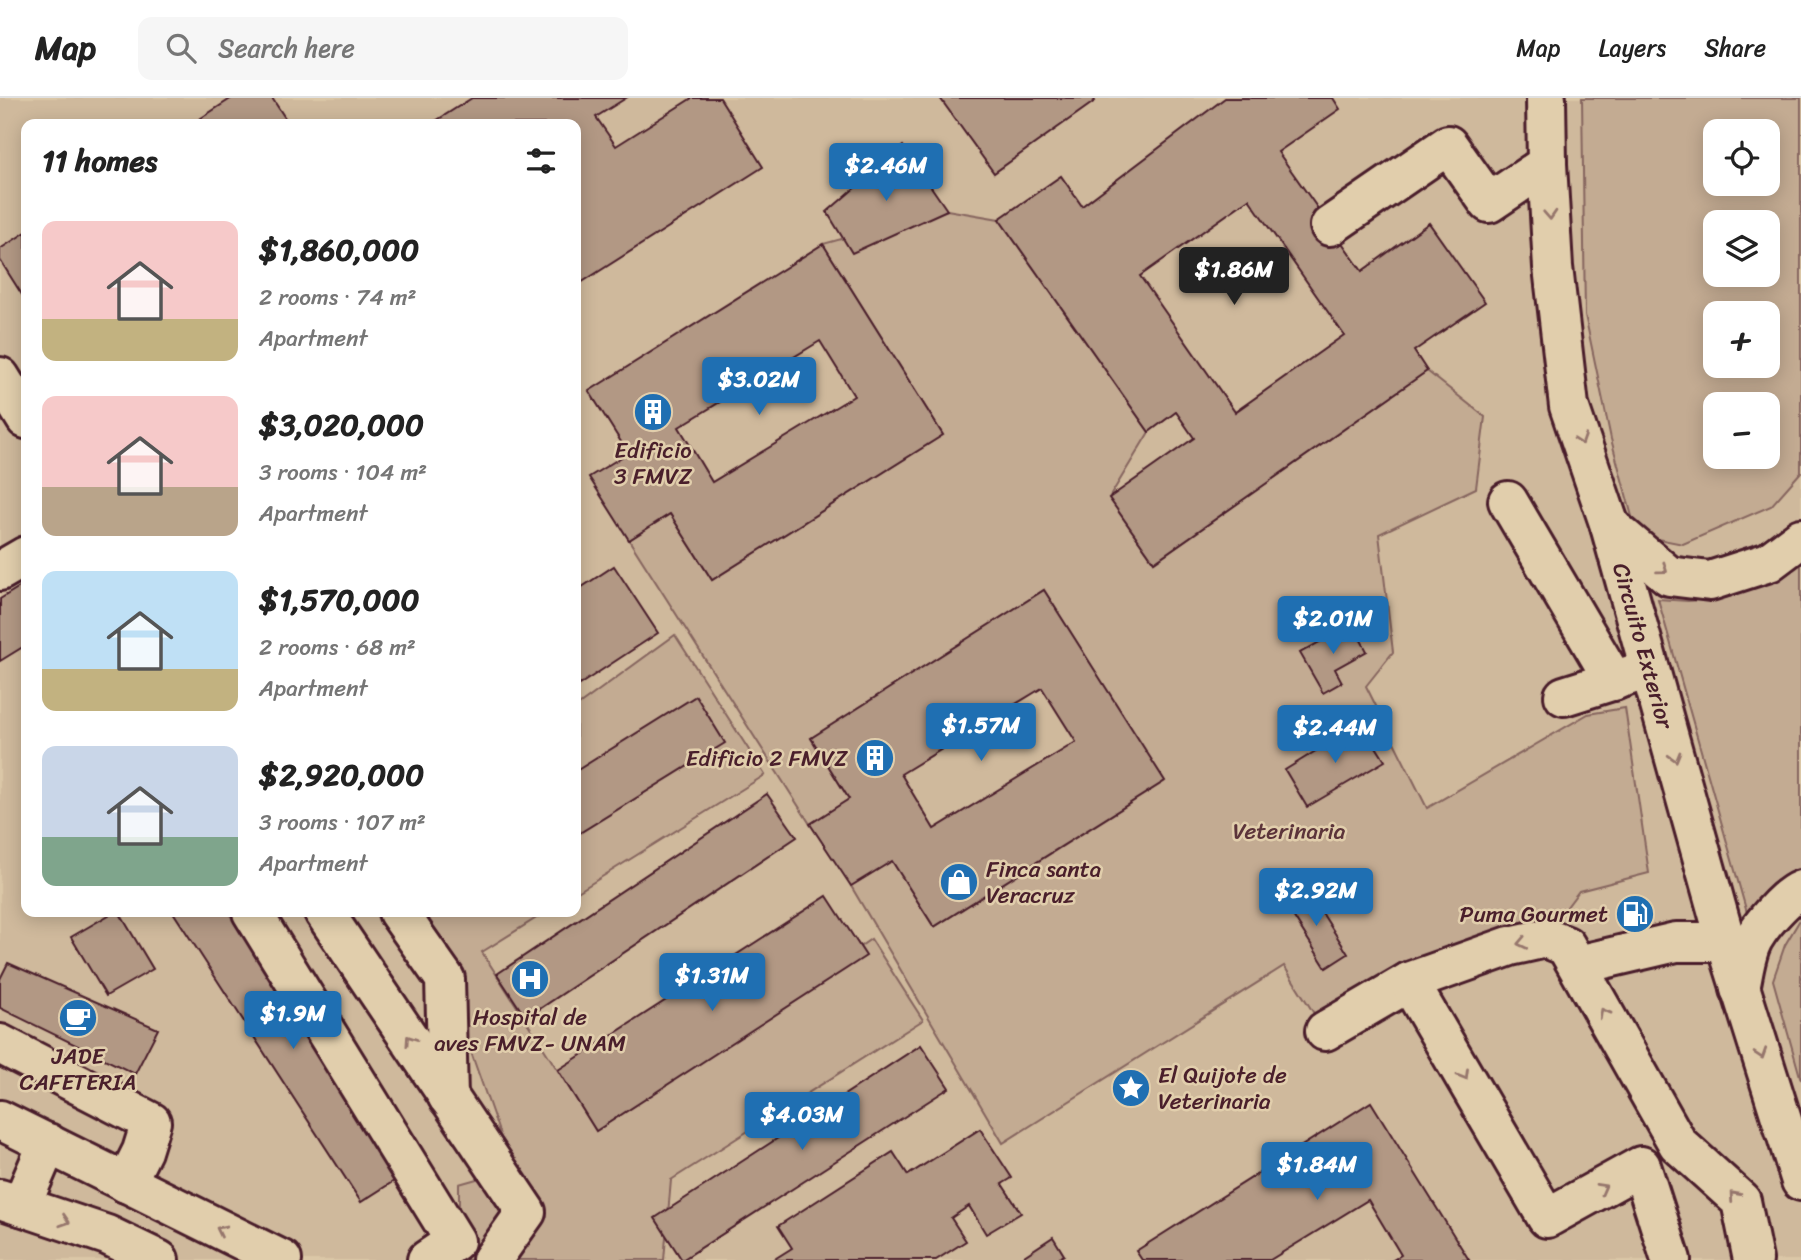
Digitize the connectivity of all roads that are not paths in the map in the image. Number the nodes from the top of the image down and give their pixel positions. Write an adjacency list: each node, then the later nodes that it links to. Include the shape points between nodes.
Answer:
1 (1546, 98): 2 (street, Circuito Exterior)
2 (1547, 164): 3 (street, via 1489,203 1448,145); 7 (street, Circuito Exterior, one-way to 7, via 1569,406)
3 (1330, 226)
4 (0, 377): 5 (street)
5 (21, 411)
6 (1508, 501): 12 (street)
7 (1610, 526): 8 (street, one-way to 8, via 1669,576 1710,581 1769,562); 11 (street, Circuito Exterior)
8 (1801, 538)
9 (21, 559): 10 (street)
10 (0, 571)
11 (1649, 668): 12 (street); 18 (street, Circuito Exterior, one-way to 18)
12 (1614, 681): 13 (street)
13 (1564, 696)
14 (1801, 890): 21 (street, via 1777,909 1750,945)
15 (255, 917): 34 (street, via 455,1241)
16 (327, 917): 24 (street, one-way to 16)
17 (402, 917): 24 (street, via 445,979)
18 (1726, 942): 19 (street, via 1676,942); 21 (street, Circuito Exterior)
19 (1578, 965): 20 (street, one-way to 20, via 1566,946 1546,938); 27 (street, one-way to 19)
20 (1409, 982): 22 (street); 28 (street, one-way to 28, via 1547,1218)
21 (1740, 989): 29 (street, Circuito Exterior, one-way to 29)
22 (1325, 1031)
23 (0, 1044): 30 (street, via 151,1122)
24 (448, 1097): 35 (street, via 526,1212)
25 (0, 1120): 26 (street)
26 (48, 1143): 30 (street); 31 (street)
27 (1678, 1144): 28 (street); 37 (street, one-way to 27, via 1741,1201)
28 (1642, 1166): 36 (street)
29 (1801, 1181)
30 (127, 1183): 33 (street, one-way to 30)
31 (10, 1203): 32 (street, one-way to 32, via 107,1235)
32 (159, 1260)
33 (282, 1260)
34 (427, 1260)
35 (492, 1260)
36 (1671, 1260)
37 (1753, 1260)

